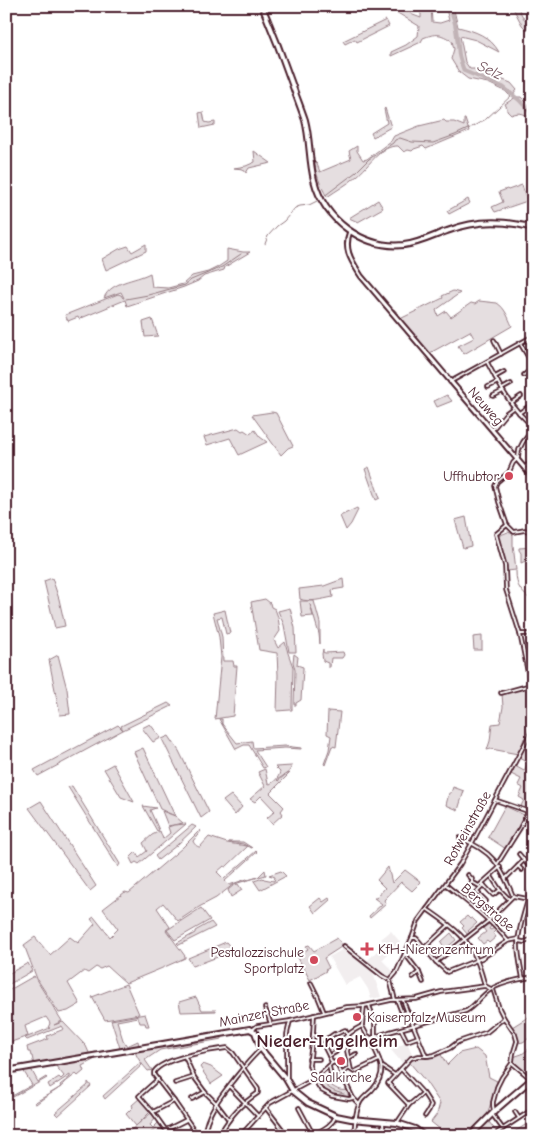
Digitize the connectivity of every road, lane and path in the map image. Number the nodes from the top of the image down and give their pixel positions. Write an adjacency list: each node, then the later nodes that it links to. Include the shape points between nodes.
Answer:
1 (262, 6): 3 (main road, via 305,120 319,194 335,218)
2 (533, 228): 3 (main road, via 502,222 476,223 398,245 373,242)
3 (351, 232): 13 (street, Neuweg, via 347,246 349,256 360,276)
4 (533, 336): 6 (street)
5 (494, 340): 7 (street)
6 (520, 343): 7 (street); 9 (street)
7 (501, 354): 8 (street)
8 (487, 362): 12 (street); 13 (street)
9 (533, 366): 11 (street)
10 (504, 372): 12 (street)
11 (524, 374)
12 (495, 377): 14 (street)
13 (450, 382): 25 (street, Neuweg)
14 (498, 382): 16 (street); 17 (street)
15 (511, 384): 17 (street)
16 (488, 387)
17 (503, 390): 18 (street); 20 (street)
18 (493, 396)
19 (521, 396): 20 (street)
20 (511, 403): 22 (street)
21 (528, 406): 23 (street)
22 (514, 407): 23 (street); 25 (street)
23 (519, 413): 24 (street)
24 (533, 427): 26 (street)
25 (492, 430): 27 (street, Neuweg)
26 (519, 450): 27 (street); 28 (street)
27 (514, 456): 28 (street, Neuweg)
28 (517, 460): 30 (street, Neuweg); 32 (street, via 510,472 496,484)
29 (533, 460): 30 (street)
30 (524, 468): 31 (street, Neuweg)
31 (533, 478)
32 (507, 526): 33 (street, via 514,532 524,530); 34 (street, via 496,534 505,566 506,590)
33 (533, 533)
34 (520, 634): 35 (street); 36 (street)
35 (533, 634)
36 (531, 683): 37 (street); 38 (street)
37 (500, 693)
38 (533, 701)
39 (533, 725): 40 (street, Rotweinstraße)
40 (532, 735): 41 (street, Rotweinstraße)
41 (495, 800): 43 (street); 46 (street, Rotweinstraße)
42 (533, 802): 43 (street)
43 (528, 812): 44 (street); 49 (street)
44 (533, 813)
45 (460, 838): 46 (street)
46 (472, 843): 49 (street); 60 (street, Rotweinstraße)
47 (520, 854): 48 (street)
48 (524, 860): 50 (street); 51 (street)
49 (498, 864): 52 (street)
50 (527, 864)
51 (518, 866): 53 (street); 56 (street)
52 (500, 867): 55 (street); 56 (street)
53 (522, 870)
54 (468, 875): 57 (street)
55 (490, 876): 58 (street); 62 (street)
56 (506, 878): 63 (street)
57 (472, 882): 58 (street, via 479,886); 61 (street)
58 (483, 884): 62 (street, via 493,895); 67 (street, via 477,892)
59 (533, 884): 66 (street)
60 (446, 885): 68 (street, Rotweinstraße); 69 (street, Bergstraße)
61 (468, 887)
62 (500, 890): 65 (street)
63 (513, 896): 65 (street); 66 (street)
64 (533, 897): 66 (street)
65 (509, 900): 69 (street)
66 (528, 900): 74 (street)
67 (486, 901)
68 (427, 909): 70 (street); 71 (street, Rotweinstraße)
69 (488, 921): 73 (street); 75 (street, Bergstraße)
70 (449, 925): 73 (street); 77 (street)
71 (412, 938): 77 (street); 78 (street, Rotweinstraße)
72 (533, 939): 74 (street, Bergstraße)
73 (464, 940): 79 (street); 80 (street)
74 (518, 940): 75 (street, Bergstraße); 84 (street)
75 (508, 941): 79 (street)
76 (344, 946): 85 (street)
77 (424, 948): 80 (street)
78 (405, 954): 81 (street); 85 (street, Rotweinstraße)
79 (477, 960): 80 (street, via 447,972); 88 (street)
80 (436, 962)
81 (419, 972): 82 (street); 86 (street)
82 (413, 977)
83 (533, 977): 84 (street)
84 (523, 979): 89 (street)
85 (390, 980): 91 (street)
86 (423, 982)
87 (310, 983): 95 (street)
88 (486, 986): 89 (street); 90 (street, Mainzer Straße)
89 (492, 989): 98 (street); 102 (street, via 466,1011)
90 (403, 1000): 91 (street, Mainzer Straße); 96 (street)
91 (397, 1001): 92 (street, Mainzer Straße); 96 (street, via 402,1013)
92 (369, 1005): 93 (street, Mainzer Straße); 107 (street, via 375,1022)
93 (364, 1006): 95 (street, Mainzer Straße); 101 (street)
94 (265, 1008): 100 (street)
95 (324, 1012): 97 (street, Mainzer Straße)
96 (408, 1012): 102 (street)
97 (314, 1014): 99 (street, Mainzer Straße); 105 (street)
98 (504, 1018): 118 (street, via 487,1032); 125 (street, via 517,1039)
99 (290, 1020): 100 (street, Mainzer Straße); 139 (street)
100 (271, 1024): 104 (street, Mainzer Straße)
101 (362, 1026): 106 (street); 110 (street)
102 (413, 1026): 103 (street); 108 (street)
103 (401, 1029): 107 (street); 108 (street, via 407,1041)
104 (252, 1030): 115 (main road); 131 (main road, Mainzer Straße, via 248,1028)
105 (313, 1034): 111 (street); 121 (street)
106 (348, 1035): 109 (street, via 345,1030); 113 (street); 120 (street, via 351,1045)
107 (375, 1037): 110 (street)
108 (418, 1037): 118 (street)
109 (328, 1038): 111 (street); 112 (street)
110 (371, 1038): 123 (street)
111 (324, 1041): 114 (street)
112 (332, 1045): 113 (street); 114 (street)
113 (337, 1045): 117 (street, via 336,1052)
114 (325, 1048): 117 (street)
115 (261, 1049): 128 (street); 139 (main road)
116 (356, 1054): 120 (street)
117 (329, 1056): 124 (street)
118 (426, 1056): 130 (street, via 411,1058)
119 (185, 1057): 128 (street, via 227,1048); 136 (street); 138 (street, via 156,1068 154,1076)
120 (348, 1058): 129 (street)
121 (309, 1059): 122 (street); 140 (street)
122 (319, 1059)
123 (380, 1059): 127 (street); 129 (street, via 354,1072)
124 (332, 1063): 126 (street); 132 (street, via 336,1062)
125 (512, 1063): 137 (street); 158 (street, via 497,1087)
126 (329, 1066): 133 (street); 140 (street)
127 (382, 1066): 135 (street); 151 (street, via 378,1082)
128 (244, 1068): 142 (street); 149 (street, via 258,1089 258,1093)
129 (350, 1068): 132 (street)
130 (401, 1069): 135 (street); 145 (street)
131 (6, 1071)
132 (342, 1073): 134 (street); 146 (street)
133 (331, 1075)
134 (337, 1076)
135 (395, 1076): 152 (street, via 388,1083)
136 (194, 1077): 141 (street); 144 (street)
137 (532, 1078): 158 (main road)
138 (158, 1079): 148 (street); 156 (street, via 139,1096)
139 (286, 1079): 143 (main road)
140 (314, 1079): 143 (street); 146 (street, via 330,1096)
141 (175, 1083)
142 (229, 1086): 149 (street); 150 (street)
143 (293, 1091): 153 (street); 160 (main road, via 308,1103)
144 (205, 1092): 147 (street); 150 (street)
145 (423, 1093): 152 (street); 161 (street, via 430,1104)
146 (353, 1098): 151 (street)
147 (192, 1100)
148 (174, 1101): 156 (street); 164 (street)
149 (244, 1102): 159 (street); 165 (street)
150 (216, 1103): 165 (street); 172 (street)
151 (359, 1104): 163 (street)
152 (409, 1106): 167 (street)
153 (266, 1108): 159 (street); 176 (street)
154 (299, 1108): 173 (street)
155 (533, 1109): 162 (street)
156 (153, 1112): 169 (street)
157 (515, 1112): 162 (street)
158 (493, 1113): 168 (street); 180 (main road)
159 (258, 1116): 175 (street)
160 (336, 1116): 163 (main road); 173 (street, via 326,1128)
161 (425, 1116)
162 (519, 1118): 168 (street)
163 (356, 1119): 166 (main road); 177 (street)
164 (187, 1120): 169 (street); 172 (street, via 194,1130)
165 (229, 1120): 170 (street)
166 (383, 1121): 167 (main road); 178 (street)
167 (397, 1123): 179 (main road)
168 (503, 1129): 171 (street)
169 (166, 1130): 174 (street)
170 (221, 1132)
171 (498, 1132)
172 (204, 1135)
173 (313, 1135)
174 (170, 1136)
175 (240, 1136)
176 (285, 1136)
177 (354, 1136)
178 (384, 1136)
179 (424, 1136)
180 (470, 1136)

